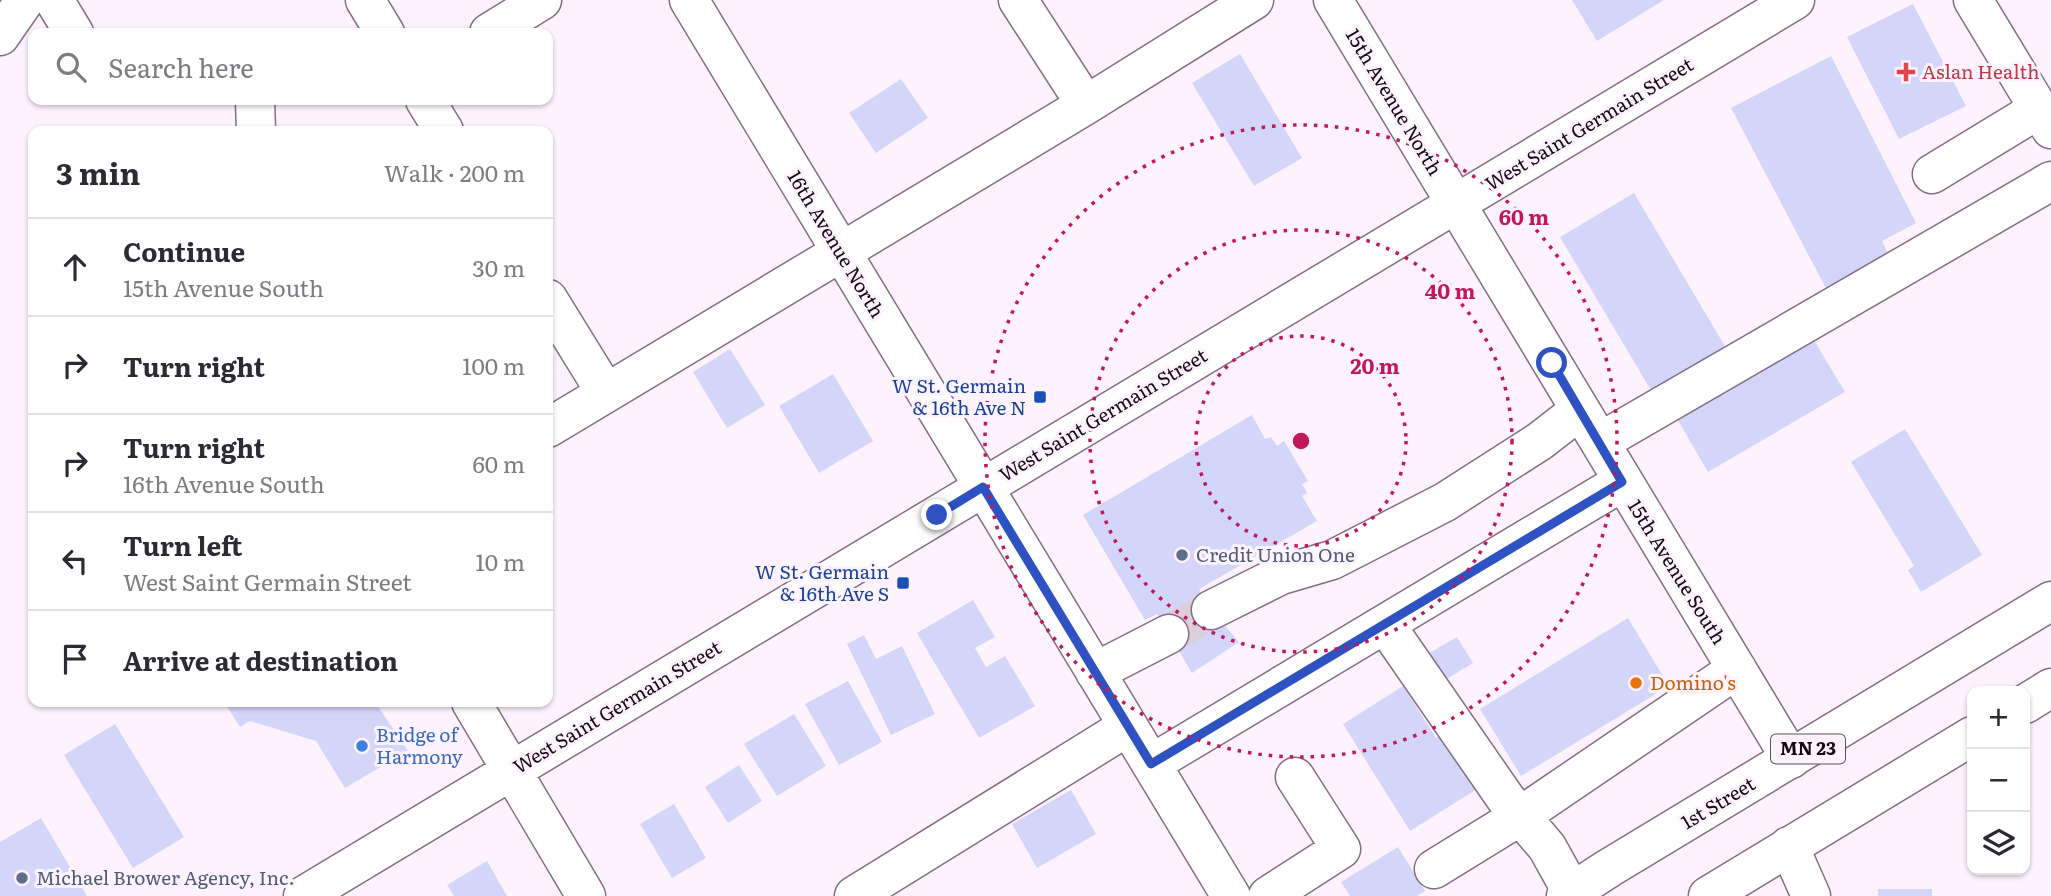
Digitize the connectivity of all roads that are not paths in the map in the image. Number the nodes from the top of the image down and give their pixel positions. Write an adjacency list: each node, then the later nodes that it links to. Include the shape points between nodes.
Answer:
1 (25, 0): 14 (main road)
2 (54, 0): 11 (main road)
3 (365, 0): 12 (main road)
4 (542, 0): 13 (main road)
5 (689, 0): 24 (main road, 16th Avenue North)
6 (1018, 0): 17 (main road)
7 (1254, 0): 17 (main road)
8 (1332, 0): 23 (main road, 15th Avenue North)
9 (1795, 0): 23 (main road, West Saint Germain Street)
10 (1973, 0): 18 (main road)
11 (71, 28)
12 (382, 28)
13 (497, 28)
14 (0, 36)
15 (254, 105): 19 (main road)
16 (428, 105): 20 (main road)
17 (1086, 106): 24 (main road)
18 (2045, 119): 21 (main road)
19 (256, 126)
20 (441, 126)
21 (1932, 174)
22 (2051, 181): 29 (main road)
23 (1456, 204): 27 (main road, 15th Avenue South); 31 (main road, West Saint Germain Street)
24 (840, 251): 26 (main road); 31 (main road, 16th Avenue North)
25 (553, 307): 26 (main road)
26 (606, 393): 28 (main road)
27 (1580, 410): 29 (main road, 15th Avenue South); 33 (main road, via 1445,502 1332,561 1281,575)
28 (553, 425)
29 (1600, 442): 30 (main road, 15th Avenue South)
30 (1622, 482): 34 (main road); 36 (main road, 15th Avenue South)
31 (983, 487): 37 (main road, 16th Avenue North); 45 (main road, West Saint Germain Street)
32 (2051, 601): 43 (main road, 1st Street / MN 23)
33 (1211, 610)
34 (1385, 624): 44 (main road); 47 (main road, via 1506,799)
35 (1169, 634): 37 (main road)
36 (1737, 669): 43 (main road, 15th Avenue South); 47 (main road)
37 (1094, 672): 41 (main road, 16th Avenue North)
38 (2051, 688): 39 (main road)
39 (2030, 701)
40 (474, 707): 45 (main road)
41 (1127, 727): 44 (main road, 16th Avenue North); 50 (main road)
42 (1967, 739): 48 (main road)
43 (1791, 759): 51 (main road, 1st Street / MN 23)
44 (1151, 764): 55 (main road, 16th Avenue North)
45 (512, 771): 52 (main road, West Saint Germain Street); 53 (main road)
46 (1296, 778): 56 (main road, via 1341,849)
47 (1522, 815): 49 (main road); 51 (main road, via 1547,846)
48 (1789, 846): 57 (main road); 58 (main road)
49 (1434, 869)
50 (904, 883): 54 (main road)
51 (1569, 894)
52 (304, 896)
53 (586, 896)
54 (854, 896)
55 (1231, 896)
56 (1268, 896)
57 (1708, 896)
58 (1811, 896)

